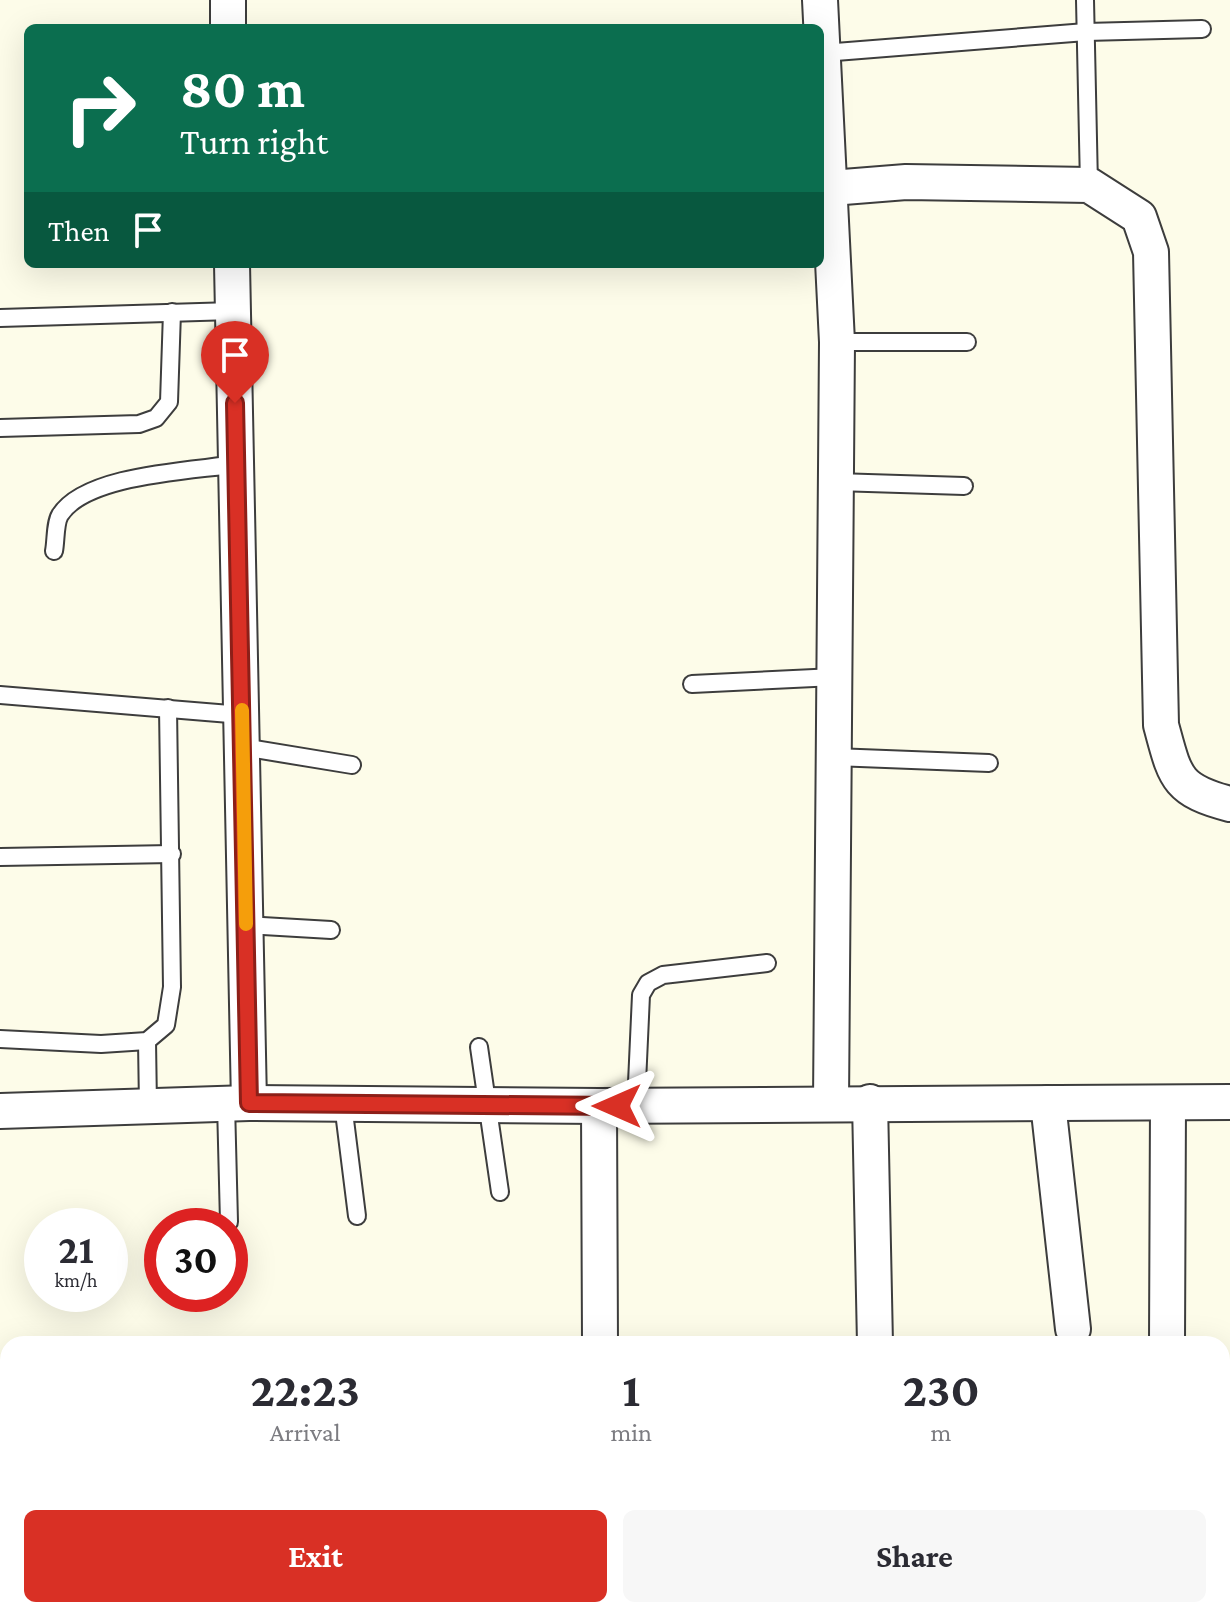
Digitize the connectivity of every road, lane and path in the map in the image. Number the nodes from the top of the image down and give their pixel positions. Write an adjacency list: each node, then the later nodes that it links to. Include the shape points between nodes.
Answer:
1 (228, 0): 4 (street)
2 (820, 0): 5 (street)
3 (1085, 0): 7 (lane)
4 (228, 24)
5 (821, 24)
6 (1202, 29): 7 (lane)
7 (1086, 32): 8 (lane); 10 (lane)
8 (824, 53)
9 (824, 70): 11 (street)
10 (1089, 185): 11 (street, via 906,182); 31 (street, via 1139,217 1151,252 1161,725 1174,772 1195,795)
11 (831, 188): 16 (street)
12 (232, 268): 13 (street)
13 (233, 311): 14 (lane); 19 (street)
14 (172, 312): 15 (lane); 18 (lane, via 169,402 156,418 139,424)
15 (0, 318)
16 (837, 342): 17 (lane); 20 (street)
17 (967, 342)
18 (0, 428)
19 (237, 464): 22 (lane, via 117,482 77,499 59,516); 27 (street)
20 (836, 482): 21 (lane); 23 (street)
21 (964, 486)
22 (54, 551)
23 (835, 677): 24 (lane); 28 (street)
24 (692, 684)
25 (0, 695): 26 (lane)
26 (168, 708): 27 (lane); 32 (lane)
27 (242, 731): 30 (lane); 34 (street)
28 (834, 757): 29 (lane); 43 (street)
29 (989, 763)
30 (352, 765)
31 (1230, 804)
32 (172, 854): 33 (lane); 38 (lane, via 172,987 166,1025)
33 (0, 857)
34 (246, 925): 35 (lane); 42 (street)
35 (331, 930)
36 (767, 963): 48 (lane, via 663,975 648,983 641,995)
37 (0, 1039): 38 (lane)
38 (147, 1041): 49 (lane)
39 (479, 1047): 47 (lane)
40 (870, 1102): 43 (street); 44 (street); 57 (street)
41 (1230, 1102): 46 (street)
42 (238, 1103): 45 (street); 49 (street); 53 (lane)
43 (831, 1103): 48 (street)
44 (1048, 1103): 46 (street); 55 (street)
45 (343, 1104): 47 (street); 54 (lane)
46 (1168, 1104): 58 (street)
47 (485, 1105): 50 (street); 52 (lane)
48 (636, 1105): 50 (street)
49 (148, 1106): 51 (street)
50 (599, 1106): 56 (street)
51 (0, 1111)
52 (500, 1192)
53 (230, 1208)
54 (357, 1216)
55 (1073, 1329)
56 (600, 1336)
57 (875, 1336)
58 (1167, 1336)

